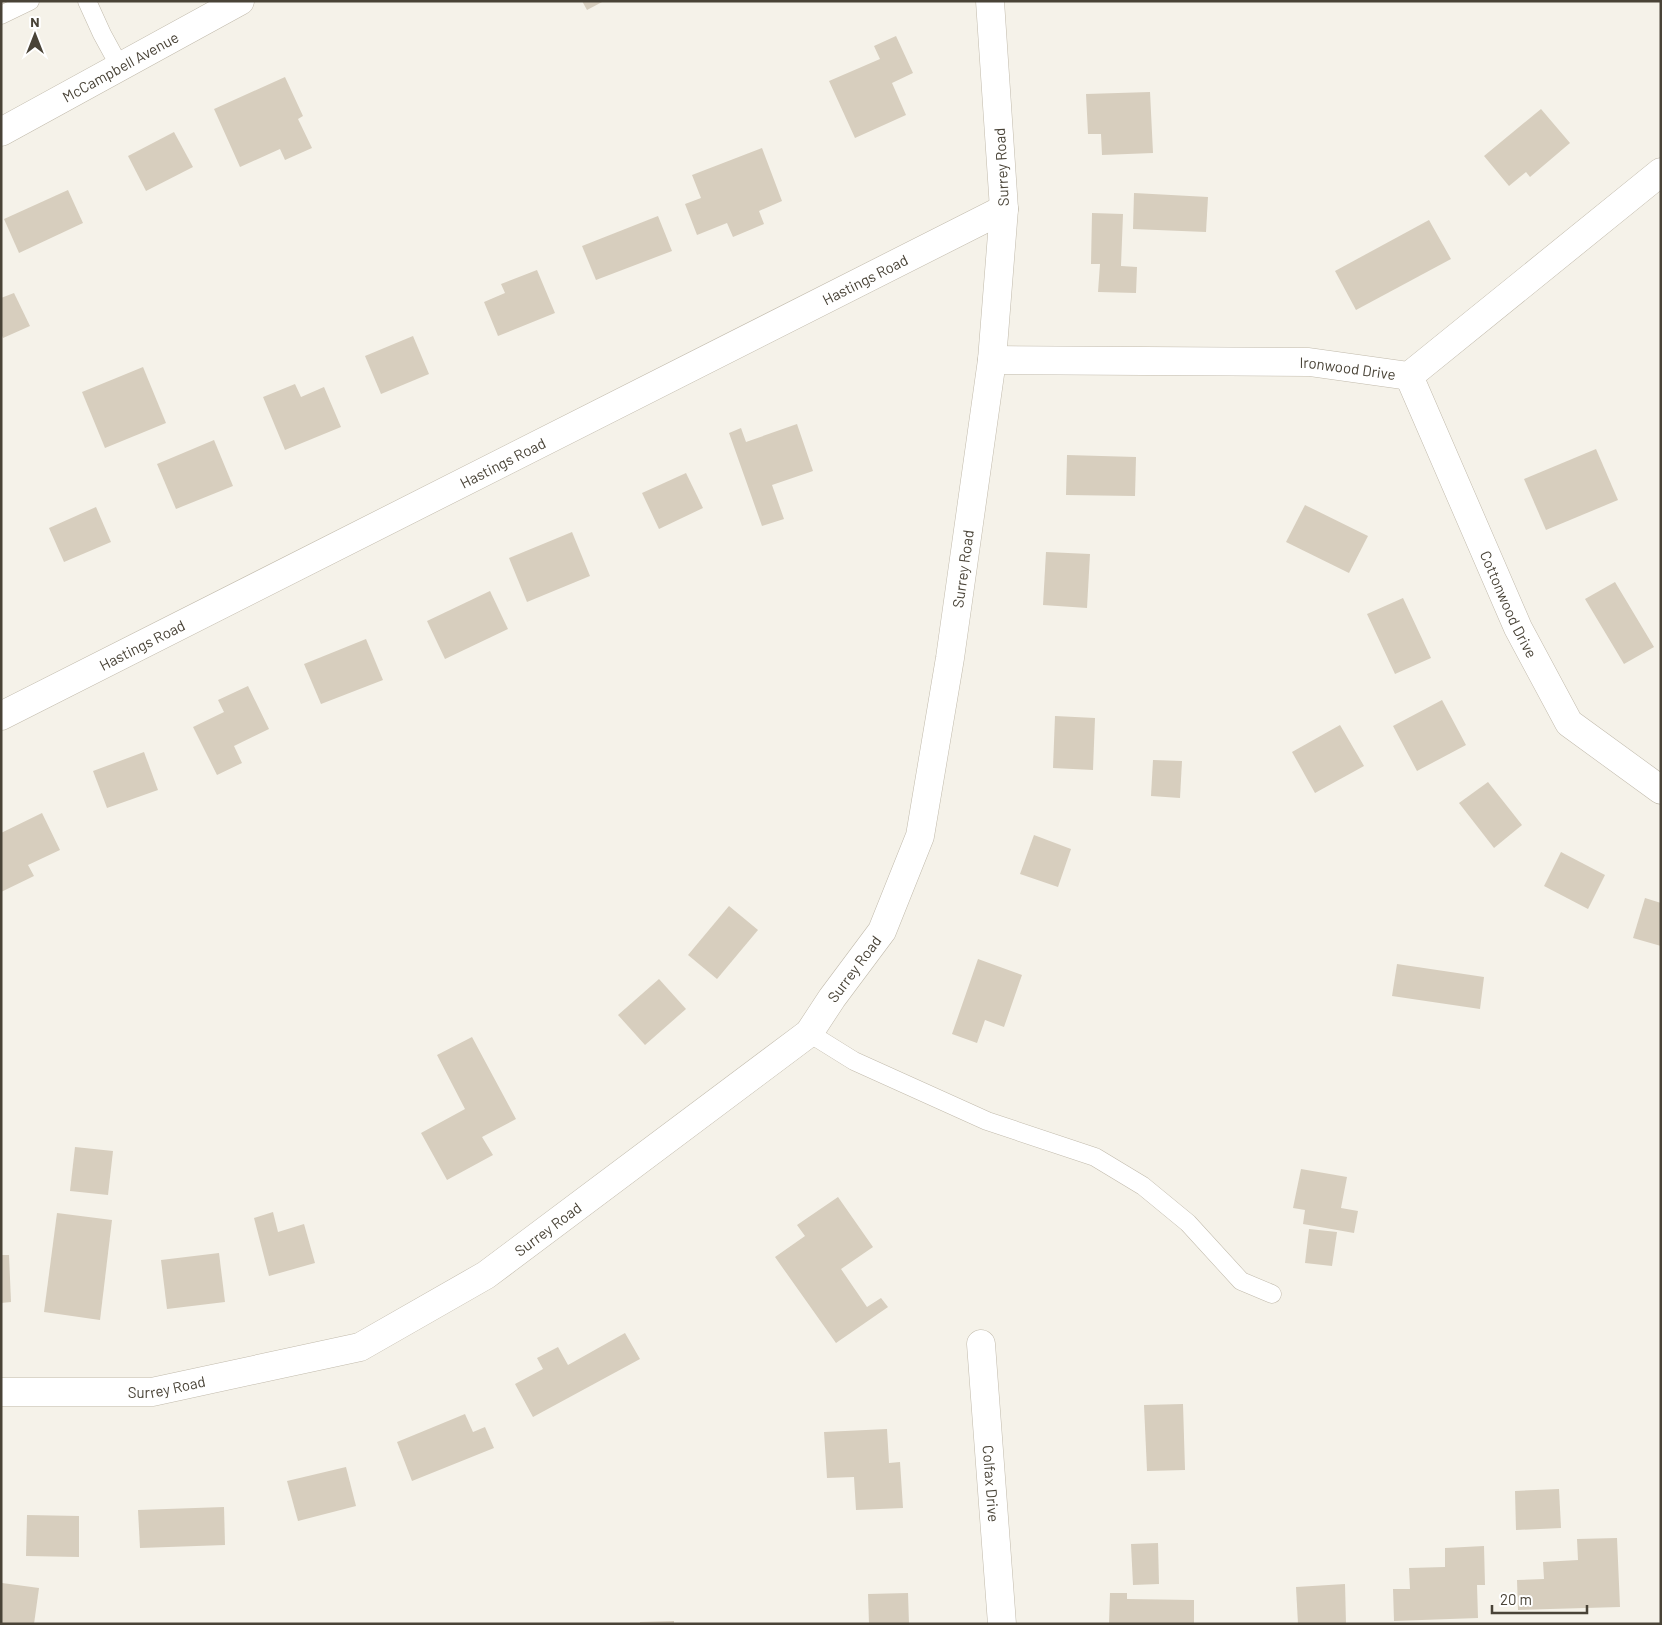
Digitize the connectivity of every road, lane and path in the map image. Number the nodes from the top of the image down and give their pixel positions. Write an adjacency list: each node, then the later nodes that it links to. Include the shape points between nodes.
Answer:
1 (30, 1): 5 (lane)
2 (87, 1): 6 (lane)
3 (240, 1): 6 (street, McCampbell Avenue)
4 (990, 1): 9 (street, Surrey Road)
5 (1, 15)
6 (120, 67): 7 (street, McCampbell Avenue)
7 (1, 132)
8 (1661, 172): 11 (street, Ironwood Drive)
9 (1004, 208): 10 (street, Surrey Road); 12 (street, Hastings Road)
10 (992, 360): 11 (street, Ironwood Drive, via 1309,362); 14 (street, Surrey Road, via 950,658 920,836 882,931)
11 (1409, 376): 13 (street, Cottonwood Drive, via 1518,628 1569,723)
12 (1, 716)
13 (1661, 790)
14 (809, 1033): 15 (lane, via 854,1061 987,1121 1095,1156 1143,1186 1188,1223 1241,1281); 17 (street, Surrey Road, via 486,1276 360,1346 152,1392)
15 (1272, 1294)
16 (981, 1344): 18 (street, Colfax Drive)
17 (1, 1392)
18 (1002, 1624)

